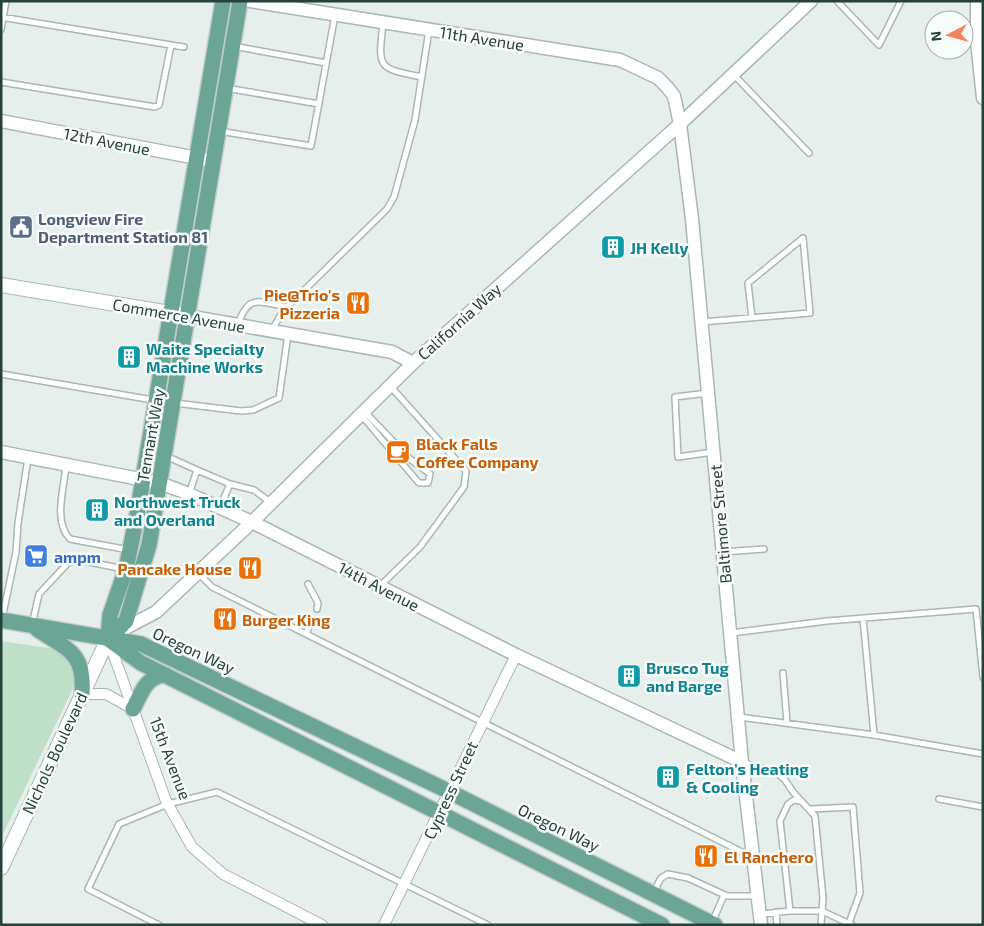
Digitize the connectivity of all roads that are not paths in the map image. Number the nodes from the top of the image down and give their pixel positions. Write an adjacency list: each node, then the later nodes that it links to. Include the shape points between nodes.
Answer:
1 (6, 1): 11 (lane)
2 (223, 1): 29 (main road, Tennant Way)
3 (240, 1): 16 (main road, Tennant Way)
4 (250, 1): 9 (street, 11th Avenue)
5 (811, 1): 19 (street, California Way)
6 (837, 1): 7 (lane, via 879,45)
7 (901, 1)
8 (977, 1): 23 (street)
9 (300, 5): 10 (street, 11th Avenue)
10 (335, 15): 12 (street, 11th Avenue); 18 (lane)
11 (2, 17): 13 (lane); 15 (lane)
12 (383, 23): 14 (street, 11th Avenue); 20 (lane, via 380,50 383,64 388,70)
13 (1, 29)
14 (429, 30): 20 (lane); 26 (street, 11th Avenue, via 620,60 658,78 667,87 674,96)
15 (171, 45): 17 (lane); 21 (lane, via 159,105 155,107)
16 (233, 46): 18 (lane); 22 (main road, Tennant Way)
17 (184, 47)
18 (326, 63): 24 (lane)
19 (733, 74): 26 (street, California Way); 28 (lane)
20 (422, 77): 32 (lane, via 415,120 394,197 387,209)
21 (1, 82)
22 (226, 88): 24 (lane); 27 (main road, Tennant Way)
23 (983, 98)
24 (319, 104): 27 (lane, via 311,146)
25 (1, 121): 29 (street, 12th Avenue)
26 (680, 124): 36 (street, Baltimore Street); 40 (street, California Way)
27 (218, 131): 30 (main road, Tennant Way)
28 (809, 153)
29 (197, 158): 30 (street, 12th Avenue); 33 (main road, Tennant Way)
30 (213, 161): 34 (main road, Tennant Way)
31 (1, 285): 33 (main road, Commerce Avenue)
32 (287, 307): 37 (lane, via 256,302 248,304); 38 (lane)
33 (170, 313): 34 (main road, Commerce Avenue); 44 (main road, Tennant Way)
34 (188, 316): 37 (street, Commerce Avenue); 45 (main road, Tennant Way)
35 (752, 318): 35 (lane, via 810,312 803,238 748,283); 36 (lane)
36 (702, 322): 43 (street, Baltimore Street)
37 (237, 325): 38 (street, Commerce Avenue)
38 (272, 331): 39 (street, Commerce Avenue)
39 (288, 334): 40 (street, Commerce Avenue, via 392,352); 45 (lane, via 278,398 253,410 242,411)
40 (413, 363): 42 (street, California Way)
41 (1, 374): 44 (lane)
42 (390, 386): 46 (street, California Way); 66 (lane, via 466,471 464,487 420,546)
43 (708, 393): 48 (street, Baltimore Street); 48 (lane, via 675,397 678,457)
44 (156, 400): 53 (main road, Tennant Way)
45 (174, 402): 49 (main road, Tennant Way)
46 (362, 413): 46 (lane, via 419,483 428,482 430,474); 57 (street, California Way)
47 (1, 452): 50 (street, 14th Avenue)
48 (714, 452): 62 (street, Baltimore Street)
49 (164, 455): 52 (lane); 54 (main road, Tennant Way)
50 (29, 457): 51 (street, 14th Avenue); 69 (lane, via 16,552)
51 (66, 463): 53 (street, 14th Avenue); 61 (lane, via 60,523 63,532 70,539)
52 (197, 470): 55 (lane); 56 (lane)
53 (143, 479): 54 (street, 14th Avenue); 61 (main road, Tennant Way)
54 (160, 483): 56 (street, 14th Avenue); 74 (main road, Tennant Way, via 138,586 126,621)
55 (230, 484): 57 (lane, via 254,490); 58 (lane)
56 (189, 494): 58 (street, 14th Avenue)
57 (272, 503): 59 (street, California Way)
58 (219, 508): 59 (street, 14th Avenue)
59 (252, 522): 64 (street, California Way); 66 (street, 14th Avenue)
60 (764, 549): 62 (lane)
61 (131, 550): 63 (main road, Tennant Way)
62 (723, 552): 72 (street, Baltimore Street)
63 (126, 569): 71 (lane, via 79,560 68,562 40,594); 74 (main road, Tennant Way, via 110,615)
64 (198, 572): 73 (lane, via 212,587); 74 (street, California Way, via 156,612)
65 (308, 584): 67 (lane, via 318,603)
66 (380, 586): 75 (street, 14th Avenue)
67 (317, 609)
68 (863, 618): 72 (lane); 78 (lane, via 976,609); 84 (lane)
69 (2, 620): 71 (main road)
70 (311, 622): 73 (lane)
71 (32, 625): 74 (main road); 79 (main road, via 74,654 82,671)
72 (730, 633): 81 (street, Baltimore Street)
73 (306, 634): 82 (lane)
74 (108, 638): 77 (main road, Oregon Way, via 141,663); 79 (main road, Nichols Boulevard); 80 (street, 15th Avenue); 87 (main road, Oregon Way, via 141,644)
75 (516, 654): 82 (street, Cypress Street); 86 (street, 14th Avenue)
76 (783, 673): 83 (lane)
77 (166, 676): 80 (main road, via 153,677 147,683); 93 (main road, Oregon Way)
78 (983, 677)
79 (82, 694): 80 (street, via 106,694); 95 (main road, Nichols Boulevard)
80 (133, 709): 90 (street, 15th Avenue)
81 (738, 717): 83 (lane); 86 (street, Baltimore Street)
82 (482, 722): 87 (street, Cypress Street); 94 (lane)
83 (787, 724): 84 (lane)
84 (874, 735): 85 (lane)
85 (983, 754)
86 (742, 762): 89 (lane, via 776,772); 94 (street, Baltimore Street)
87 (448, 791): 93 (street, Cypress Street); 97 (main road, Oregon Way)
88 (939, 798): 91 (lane)
89 (801, 801): 92 (lane); 100 (lane, via 794,800 788,804 780,821)
90 (168, 804): 96 (lane, via 217,792); 106 (lane, via 119,824 88,889); 107 (street, 15th Avenue, via 192,847 224,874)
91 (983, 807)
92 (810, 809): 101 (lane, via 815,816); 105 (lane, via 853,807 860,893)
93 (438, 814): 96 (street, Cypress Street); 110 (main road, Oregon Way)
94 (753, 857): 99 (street, Baltimore Street)
95 (1, 868)
96 (406, 884): 108 (street, Cypress Street); 109 (lane)
97 (653, 893): 98 (lane, via 660,878 668,874 688,878); 104 (main road, Oregon Way)
98 (724, 895): 99 (lane); 104 (lane)
99 (757, 896): 103 (street, Baltimore Street)
100 (790, 910): 101 (lane); 102 (lane)
101 (822, 911): 105 (lane); 112 (lane)
102 (776, 912): 103 (lane); 111 (lane)
103 (760, 919)
104 (714, 924)
105 (850, 924)
106 (159, 925)
107 (322, 925)
108 (384, 925)
109 (488, 925)
110 (662, 925)
111 (777, 925)
112 (821, 925)

